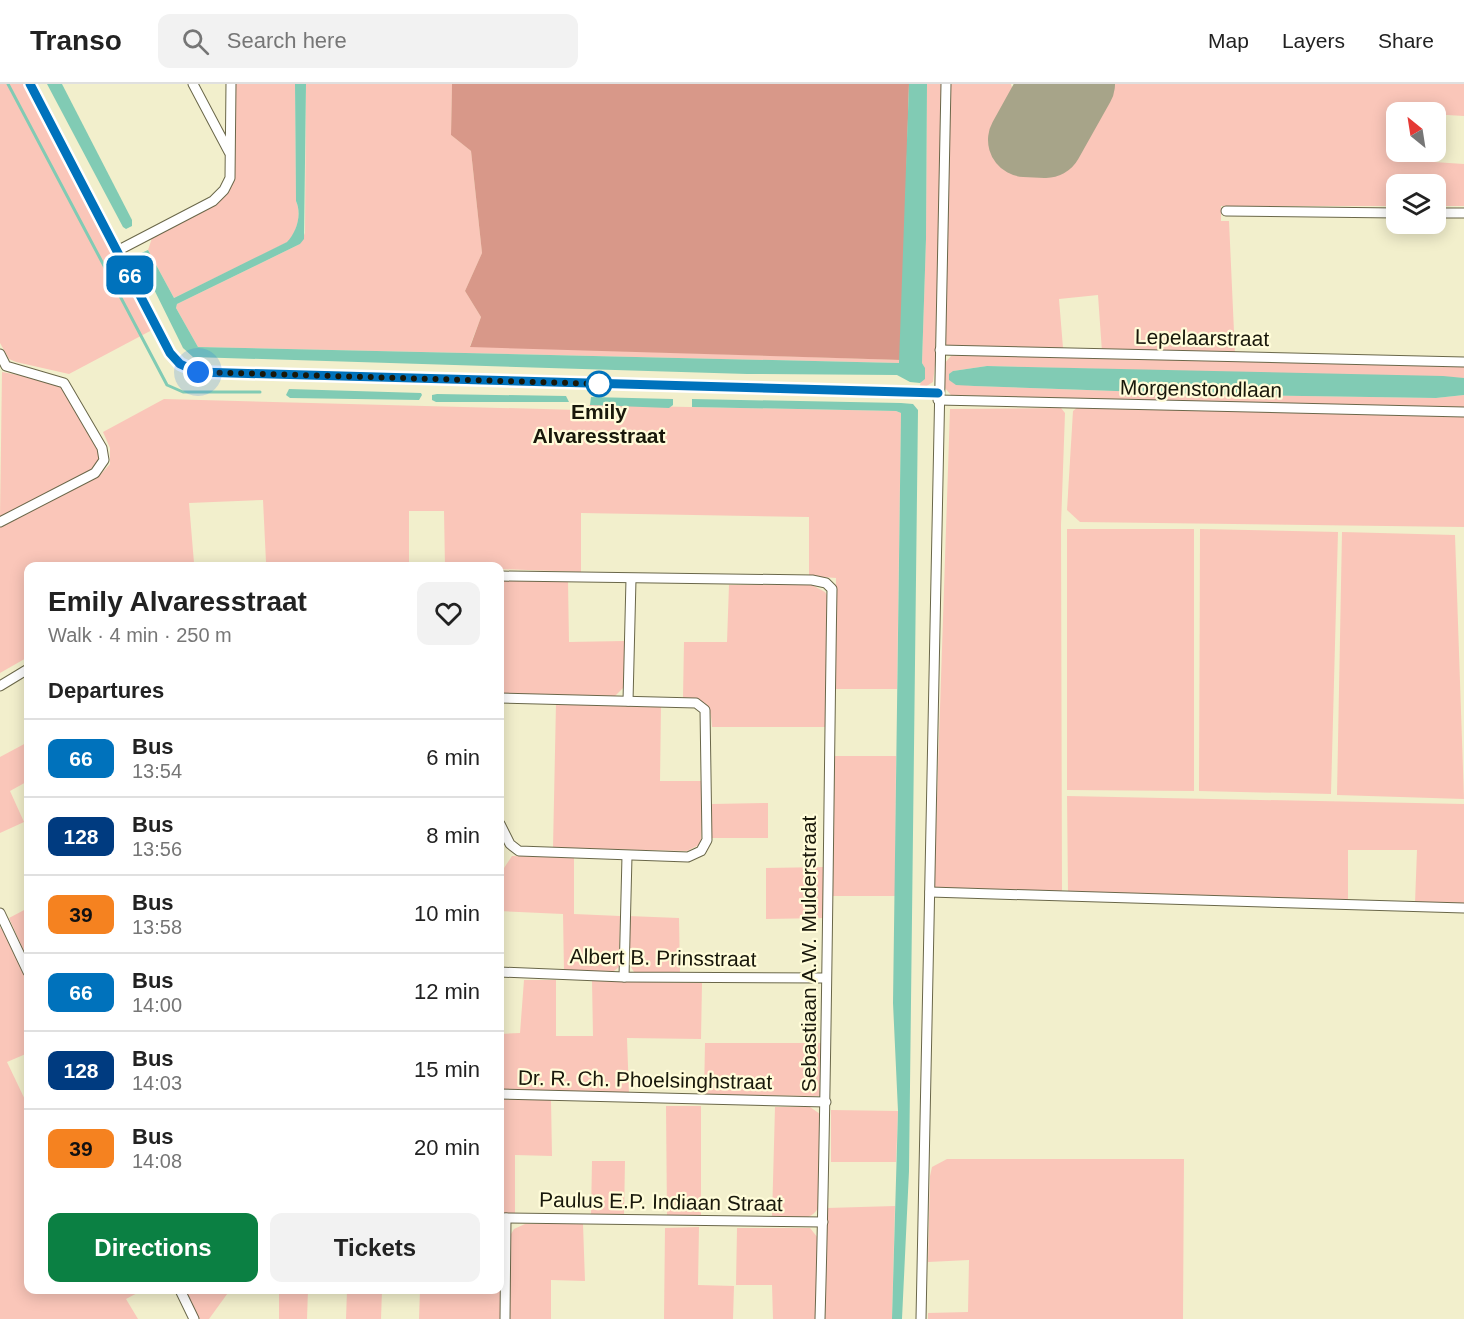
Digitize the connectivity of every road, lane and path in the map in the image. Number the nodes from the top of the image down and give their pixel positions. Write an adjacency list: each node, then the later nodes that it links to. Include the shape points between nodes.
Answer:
1 (30, 84): 10 (street, Morgenstondlaan)
2 (193, 84): 5 (street)
3 (231, 84): 5 (street)
4 (946, 84): 11 (street)
5 (230, 154): 10 (street, via 230,178 213,201)
6 (1226, 212): 7 (street)
7 (1386, 213)
8 (1446, 213): 9 (street)
9 (1464, 213)
10 (117, 251): 15 (street, Morgenstondlaan, via 170,353 180,364 198,372)
11 (940, 351): 13 (street, Lepelaarstraat); 15 (street)
12 (0, 354): 14 (street)
13 (1464, 362)
14 (3, 368): 17 (street, via 64,383 102,448 104,460 95,473)
15 (938, 396): 16 (street, Morgenstondlaan); 26 (street)
16 (1464, 412)
17 (0, 522)
18 (504, 576): 19 (street)
19 (631, 579): 23 (street); 32 (street, Sebastiaan A.W. Mulderstraat, via 812,580 832,590)
20 (24, 674): 21 (street)
21 (0, 686)
22 (504, 698): 23 (street)
23 (628, 701): 25 (street, via 696,703 705,710 707,840 701,851 688,857)
24 (504, 832): 25 (street, via 519,852)
25 (627, 856): 31 (street)
26 (930, 892): 27 (street); 42 (street)
27 (1464, 908)
28 (0, 913): 29 (street)
29 (24, 964)
30 (504, 972): 31 (street, Albert B. Prinsstraat)
31 (624, 977): 32 (street, Albert B. Prinsstraat)
32 (825, 978): 34 (street, Sebastiaan A.W. Mulderstraat)
33 (504, 1094): 34 (street, Dr. R. Ch. Phoelsinghstraat)
34 (826, 1102): 36 (street, Sebastiaan A.W. Mulderstraat)
35 (504, 1218): 36 (street, Paulus E.P. Indiaan Straat)
36 (823, 1222): 41 (street, Sebastiaan A.W. Mulderstraat)
37 (504, 1268): 40 (street)
38 (182, 1294): 39 (street)
39 (194, 1319)
40 (505, 1319)
41 (820, 1319)
42 (921, 1319)

